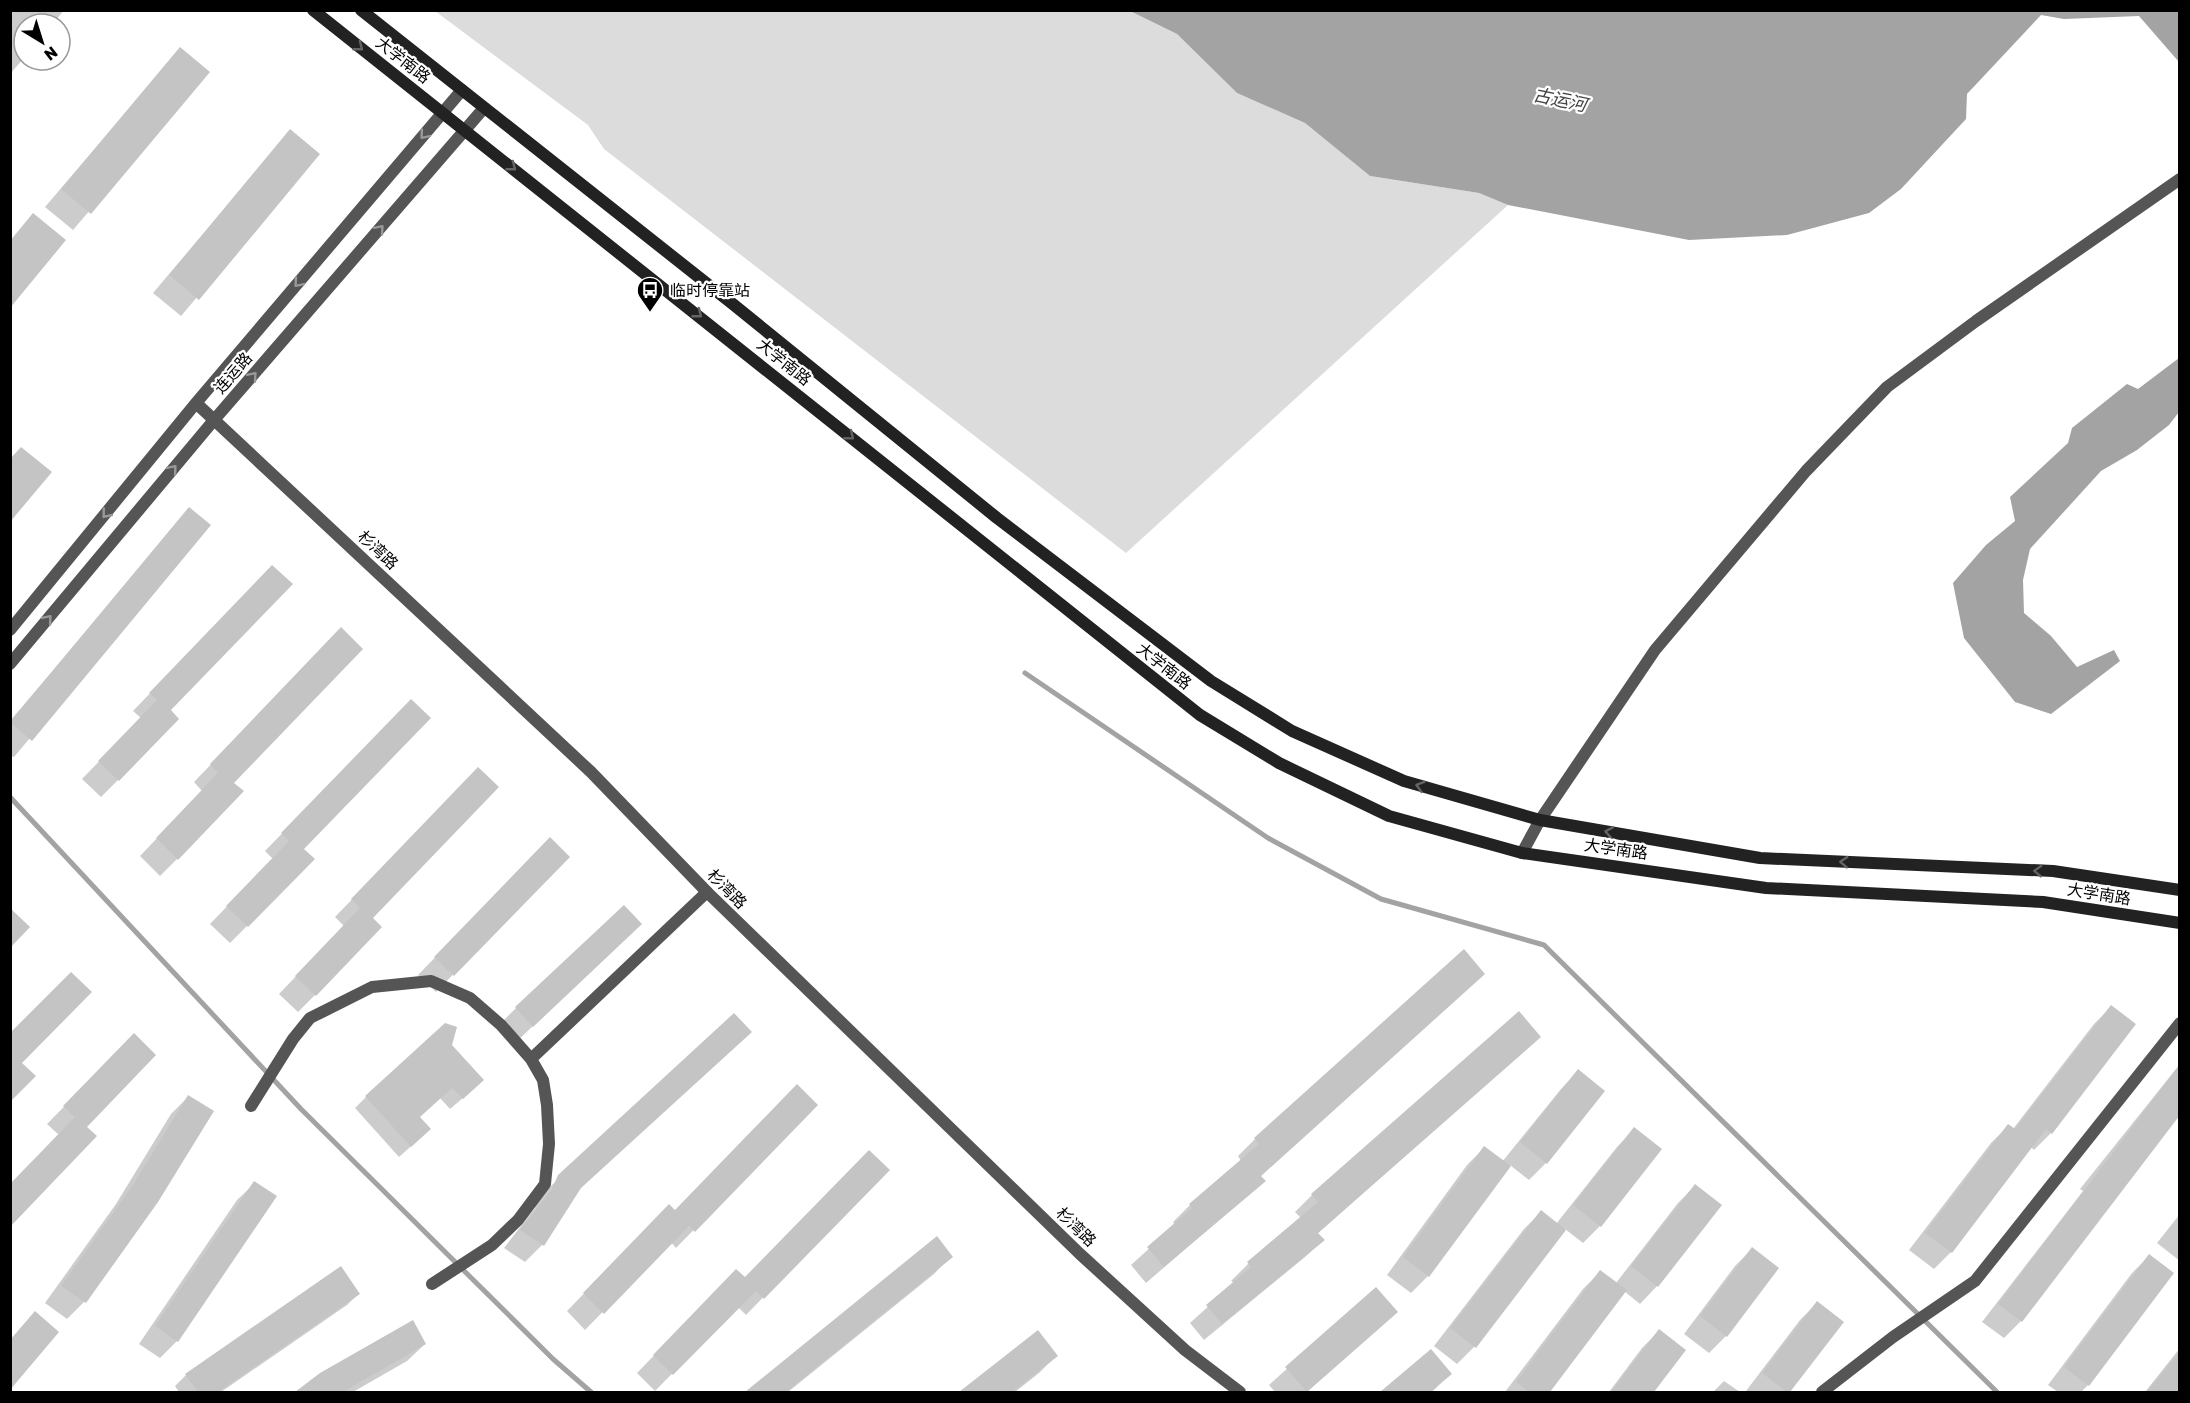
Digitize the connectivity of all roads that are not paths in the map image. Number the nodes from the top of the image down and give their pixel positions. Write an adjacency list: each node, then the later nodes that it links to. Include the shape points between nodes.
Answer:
1 (313, 10): 5 (main road, 大学南路, one-way to 5)
2 (361, 10): 3 (main road, 大学南路)
3 (462, 90): 4 (main road, 大学南路); 5 (street, 连运路)
4 (484, 108): 6 (street, 连运路); 12 (main road, 大学南路, one-way to 4, via 1404,781 1292,731 1211,681 997,518)
5 (443, 113): 6 (main road, 大学南路); 8 (street, 连运路, one-way to 8)
6 (466, 130): 9 (street, 连运路, one-way to 6); 13 (main road, 大学南路, one-way to 13, via 1200,716 1279,763 1389,816)
7 (2180, 179): 12 (street, via 1887,387 1806,471 1655,650)
8 (196, 403): 9 (street, 杉湾路); 10 (street, 连运路, one-way to 10)
9 (214, 420): 11 (street, 连运路, one-way to 9); 15 (street, 杉湾路, via 591,772)
10 (10, 630)
11 (10, 664)
12 (1540, 820): 13 (street); 14 (main road, 大学南路, one-way to 12, via 2053,871 1760,858)
13 (1522, 853): 16 (main road, 大学南路, via 1766,888 2043,902)
14 (2180, 890)
15 (707, 892): 18 (street); 21 (street, 杉湾路, via 1080,1254 1185,1350)
16 (2180, 923)
17 (2180, 1023): 22 (street, via 1975,1281)
18 (531, 1059): 19 (street, via 470,998 431,981 372,987 310,1018); 20 (street, via 543,1080 547,1105 545,1184 518,1220 492,1245)
19 (251, 1106)
20 (432, 1284)
21 (1240, 1392)
22 (1822, 1392)

